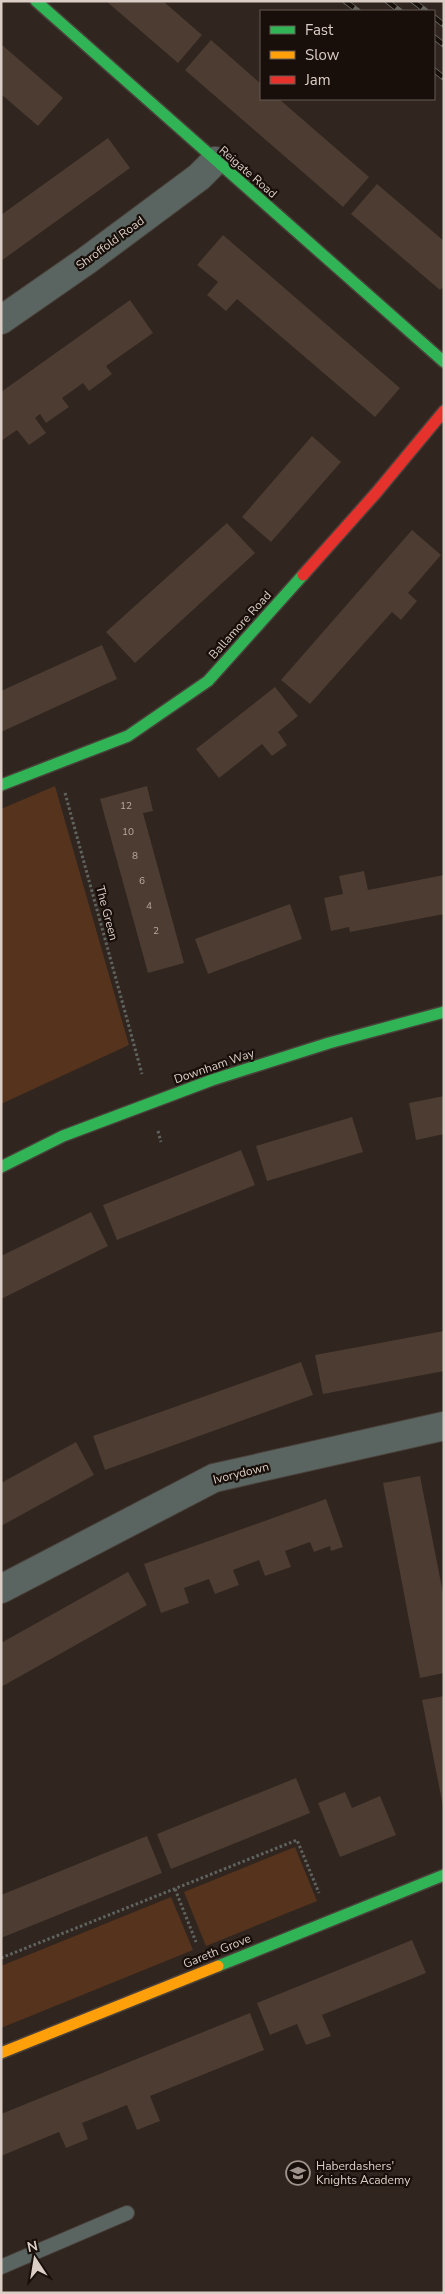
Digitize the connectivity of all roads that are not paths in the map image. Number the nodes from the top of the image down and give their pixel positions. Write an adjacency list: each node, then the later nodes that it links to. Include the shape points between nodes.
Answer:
1 (36, 1): 2 (street, Reigate Road)
2 (215, 161): 3 (street, Shroffold Road, via 199,177 116,239); 4 (street, Reigate Road)
3 (1, 320)
4 (444, 362)
5 (444, 411): 6 (street, Ballamore Road, via 376,493 208,681 128,736)
6 (1, 785)
7 (444, 1012): 8 (street, Downham Way, via 329,1043 212,1080 63,1136)
8 (1, 1168)
9 (444, 1426): 10 (street, Ivorydown, via 214,1478)
10 (1, 1590)
11 (444, 1875): 12 (street, Gareth Grove)
12 (1, 2053)
13 (127, 2213): 14 (lane)
14 (1, 2267)

